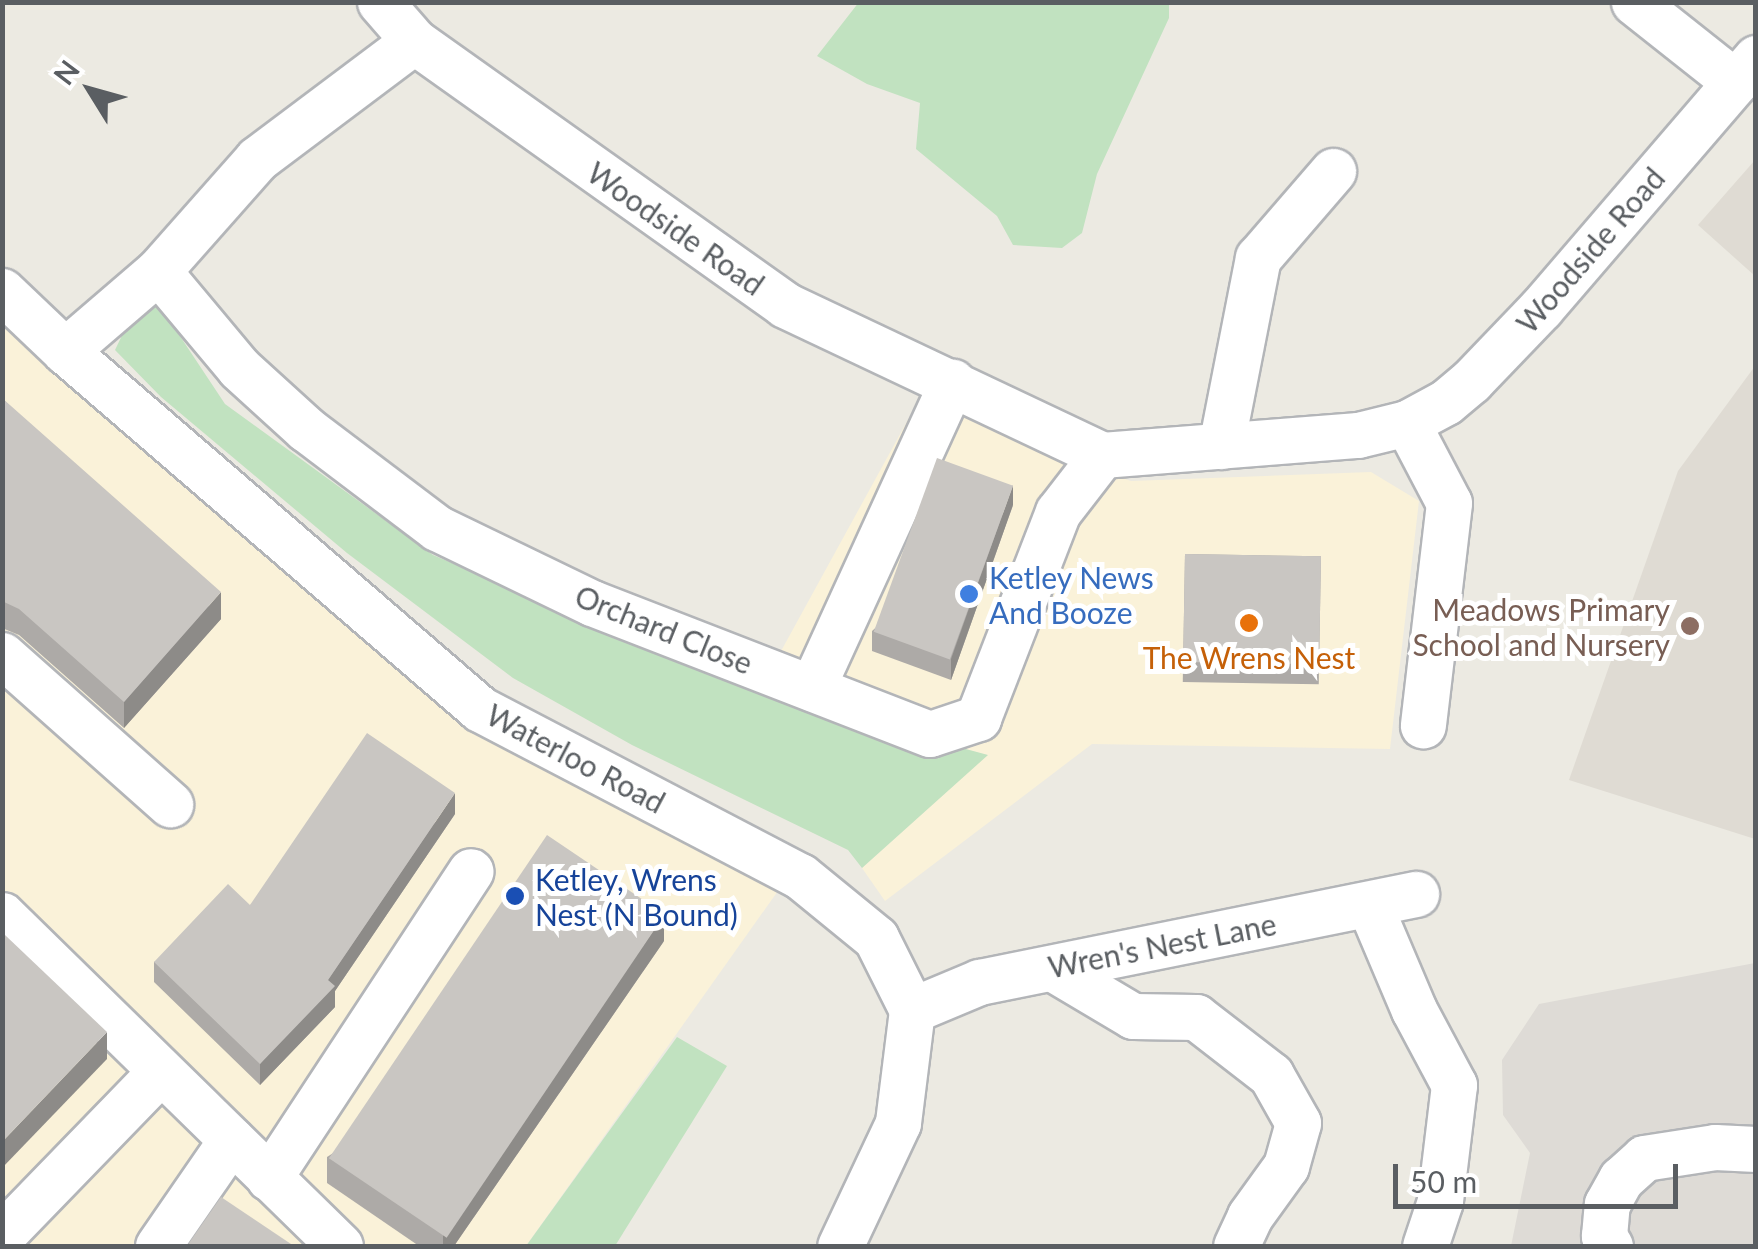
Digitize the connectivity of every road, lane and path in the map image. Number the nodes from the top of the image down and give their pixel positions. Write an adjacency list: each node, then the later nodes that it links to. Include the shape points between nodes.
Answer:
1 (380, 2): 3 (street, Woodside Road)
2 (1634, 2): 4 (street)
3 (414, 41): 6 (street, via 257,160); 9 (street, Woodside Road, via 785,305)
4 (1745, 70): 10 (street, Woodside Road, via 1500,351 1446,402)
5 (1333, 170): 11 (street, via 1258,258)
6 (158, 271): 8 (street); 14 (street, Orchard Close, via 239,368 306,429 438,528 592,603)
7 (2, 291): 8 (street, Waterloo Road)
8 (65, 351): 22 (street, Waterloo Road, via 480,709 800,876 876,938)
9 (952, 382): 12 (street, Woodside Road); 14 (street)
10 (1407, 423): 11 (street, Woodside Road, via 1358,435); 15 (street, via 1449,503)
11 (1222, 446): 12 (street, Woodside Road)
12 (1102, 455): 14 (street, Orchard Close, via 1058,512 978,718 930,734)
13 (2, 655): 16 (street)
14 (812, 688)
15 (1422, 725)
16 (170, 804)
17 (471, 872): 26 (street)
18 (1416, 894): 19 (street, Wren's Nest Lane)
19 (1369, 904): 21 (street, Wren's Nest Lane); 32 (street, via 1454,1085 1440,1201)
20 (2, 915): 23 (street)
21 (1052, 968): 22 (street, Wren's Nest Lane, via 979,982); 31 (street, via 1133,1016 1196,1017 1271,1076 1298,1123 1286,1166)
22 (912, 1010): 30 (street, via 898,1123)
23 (161, 1071): 24 (street); 27 (street)
24 (231, 1140): 26 (street); 28 (street)
25 (1756, 1149): 33 (street, via 1715,1146 1644,1158 1606,1204 1604,1236)
26 (270, 1178): 29 (street)
27 (2, 1235)
28 (158, 1246)
29 (340, 1246)
30 (840, 1246)
31 (1236, 1246)
32 (1425, 1246)
33 (1610, 1246)

